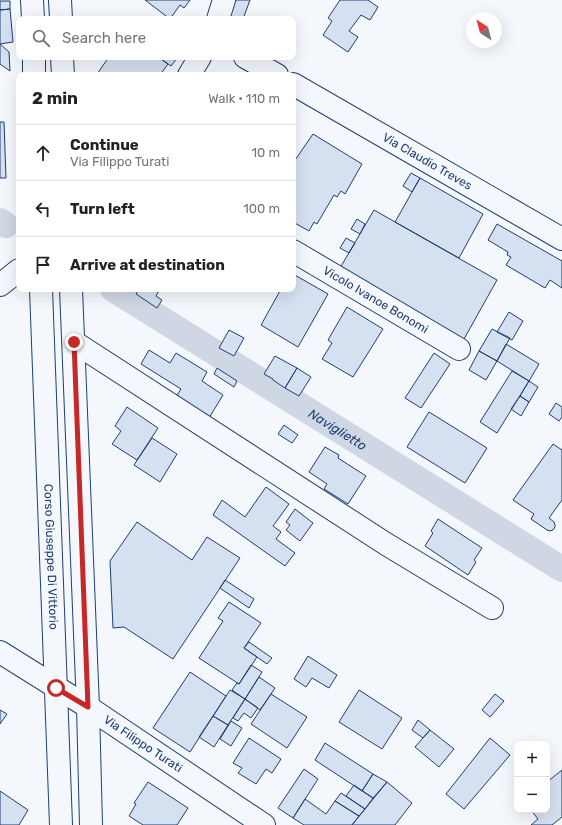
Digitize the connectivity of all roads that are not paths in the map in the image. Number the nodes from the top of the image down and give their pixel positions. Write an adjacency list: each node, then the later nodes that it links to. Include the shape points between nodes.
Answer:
1 (32, 0): 4 (street)
2 (60, 0): 5 (street)
3 (224, 0): 6 (street)
4 (33, 16)
5 (61, 16)
6 (219, 16)
7 (34, 60): 11 (street)
8 (62, 60): 12 (street)
9 (198, 60): 13 (street)
10 (251, 60): 14 (street)
11 (34, 72)
12 (63, 72)
13 (191, 72)
14 (272, 72)
15 (296, 86): 16 (street, Via Claudio Treves)
16 (562, 239)
17 (296, 253): 23 (street, Vicolo Ivanoe Bonomi)
18 (16, 272): 19 (street)
19 (0, 285)
20 (40, 292): 26 (street, Corso Giuseppe Di Vittorio)
21 (72, 292): 22 (street)
22 (74, 342): 24 (street); 27 (street)
23 (459, 348)
24 (492, 608)
25 (0, 652): 26 (street, Via Filippo Turati)
26 (56, 688): 27 (street, Via Filippo Turati); 28 (street, Corso Giuseppe Di Vittorio)
27 (88, 707): 29 (street); 30 (street, Via Filippo Turati)
28 (61, 825)
29 (91, 825)
30 (264, 825)

